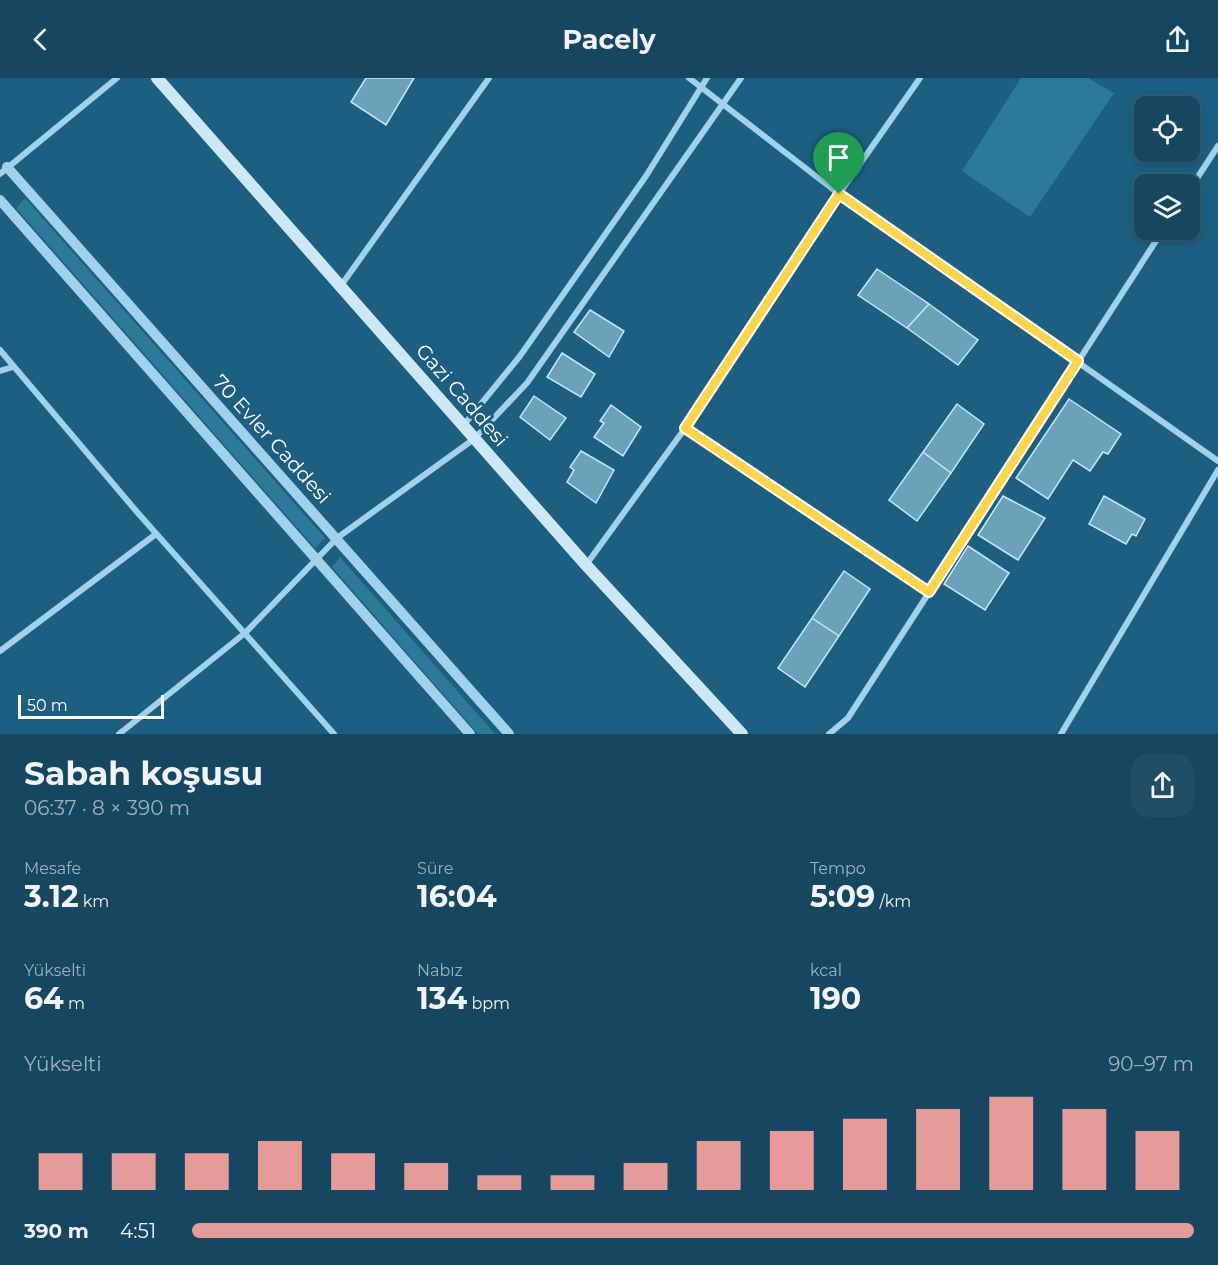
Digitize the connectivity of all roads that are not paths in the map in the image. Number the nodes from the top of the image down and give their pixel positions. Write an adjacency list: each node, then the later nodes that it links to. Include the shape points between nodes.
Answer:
1 (117, 78): 11 (street)
2 (157, 78): 16 (main road, Gazi Caddesi)
3 (489, 78): 16 (street)
4 (689, 78): 8 (street)
5 (707, 78): 8 (street)
6 (741, 78): 9 (street)
7 (920, 78): 13 (street)
8 (702, 86): 9 (street); 21 (street, via 646,176 527,347)
9 (723, 105): 13 (street); 23 (street, via 527,383)
10 (1218, 146): 12 (street)
11 (4, 171): 27 (street, 70 Evler Caddesi)
12 (1200, 174)
13 (839, 194): 18 (street); 22 (street)
14 (0, 200): 28 (street)
15 (1157, 240): 18 (street)
16 (340, 287): 21 (main road, Gazi Caddesi)
17 (0, 350): 19 (street)
18 (1078, 361): 24 (street); 30 (street)
19 (13, 367): 20 (street); 26 (street)
20 (0, 371)
21 (462, 426): 23 (main road, Gazi Caddesi)
22 (685, 428): 29 (street); 30 (street)
23 (474, 439): 27 (street); 29 (main road, Gazi Caddesi)
24 (1218, 461)
25 (1218, 470): 39 (street)
26 (156, 534): 31 (street); 32 (street)
27 (337, 538): 28 (street); 36 (street, 70 Evler Caddesi)
28 (317, 560): 31 (street); 35 (street)
29 (586, 565): 37 (main road, Gazi Caddesi)
30 (929, 592): 38 (street, via 848,718)
31 (244, 633): 33 (street); 34 (street)
32 (0, 651)
33 (119, 734)
34 (334, 734)
35 (470, 734)
36 (509, 734)
37 (742, 734)
38 (829, 734)
39 (1061, 734)

